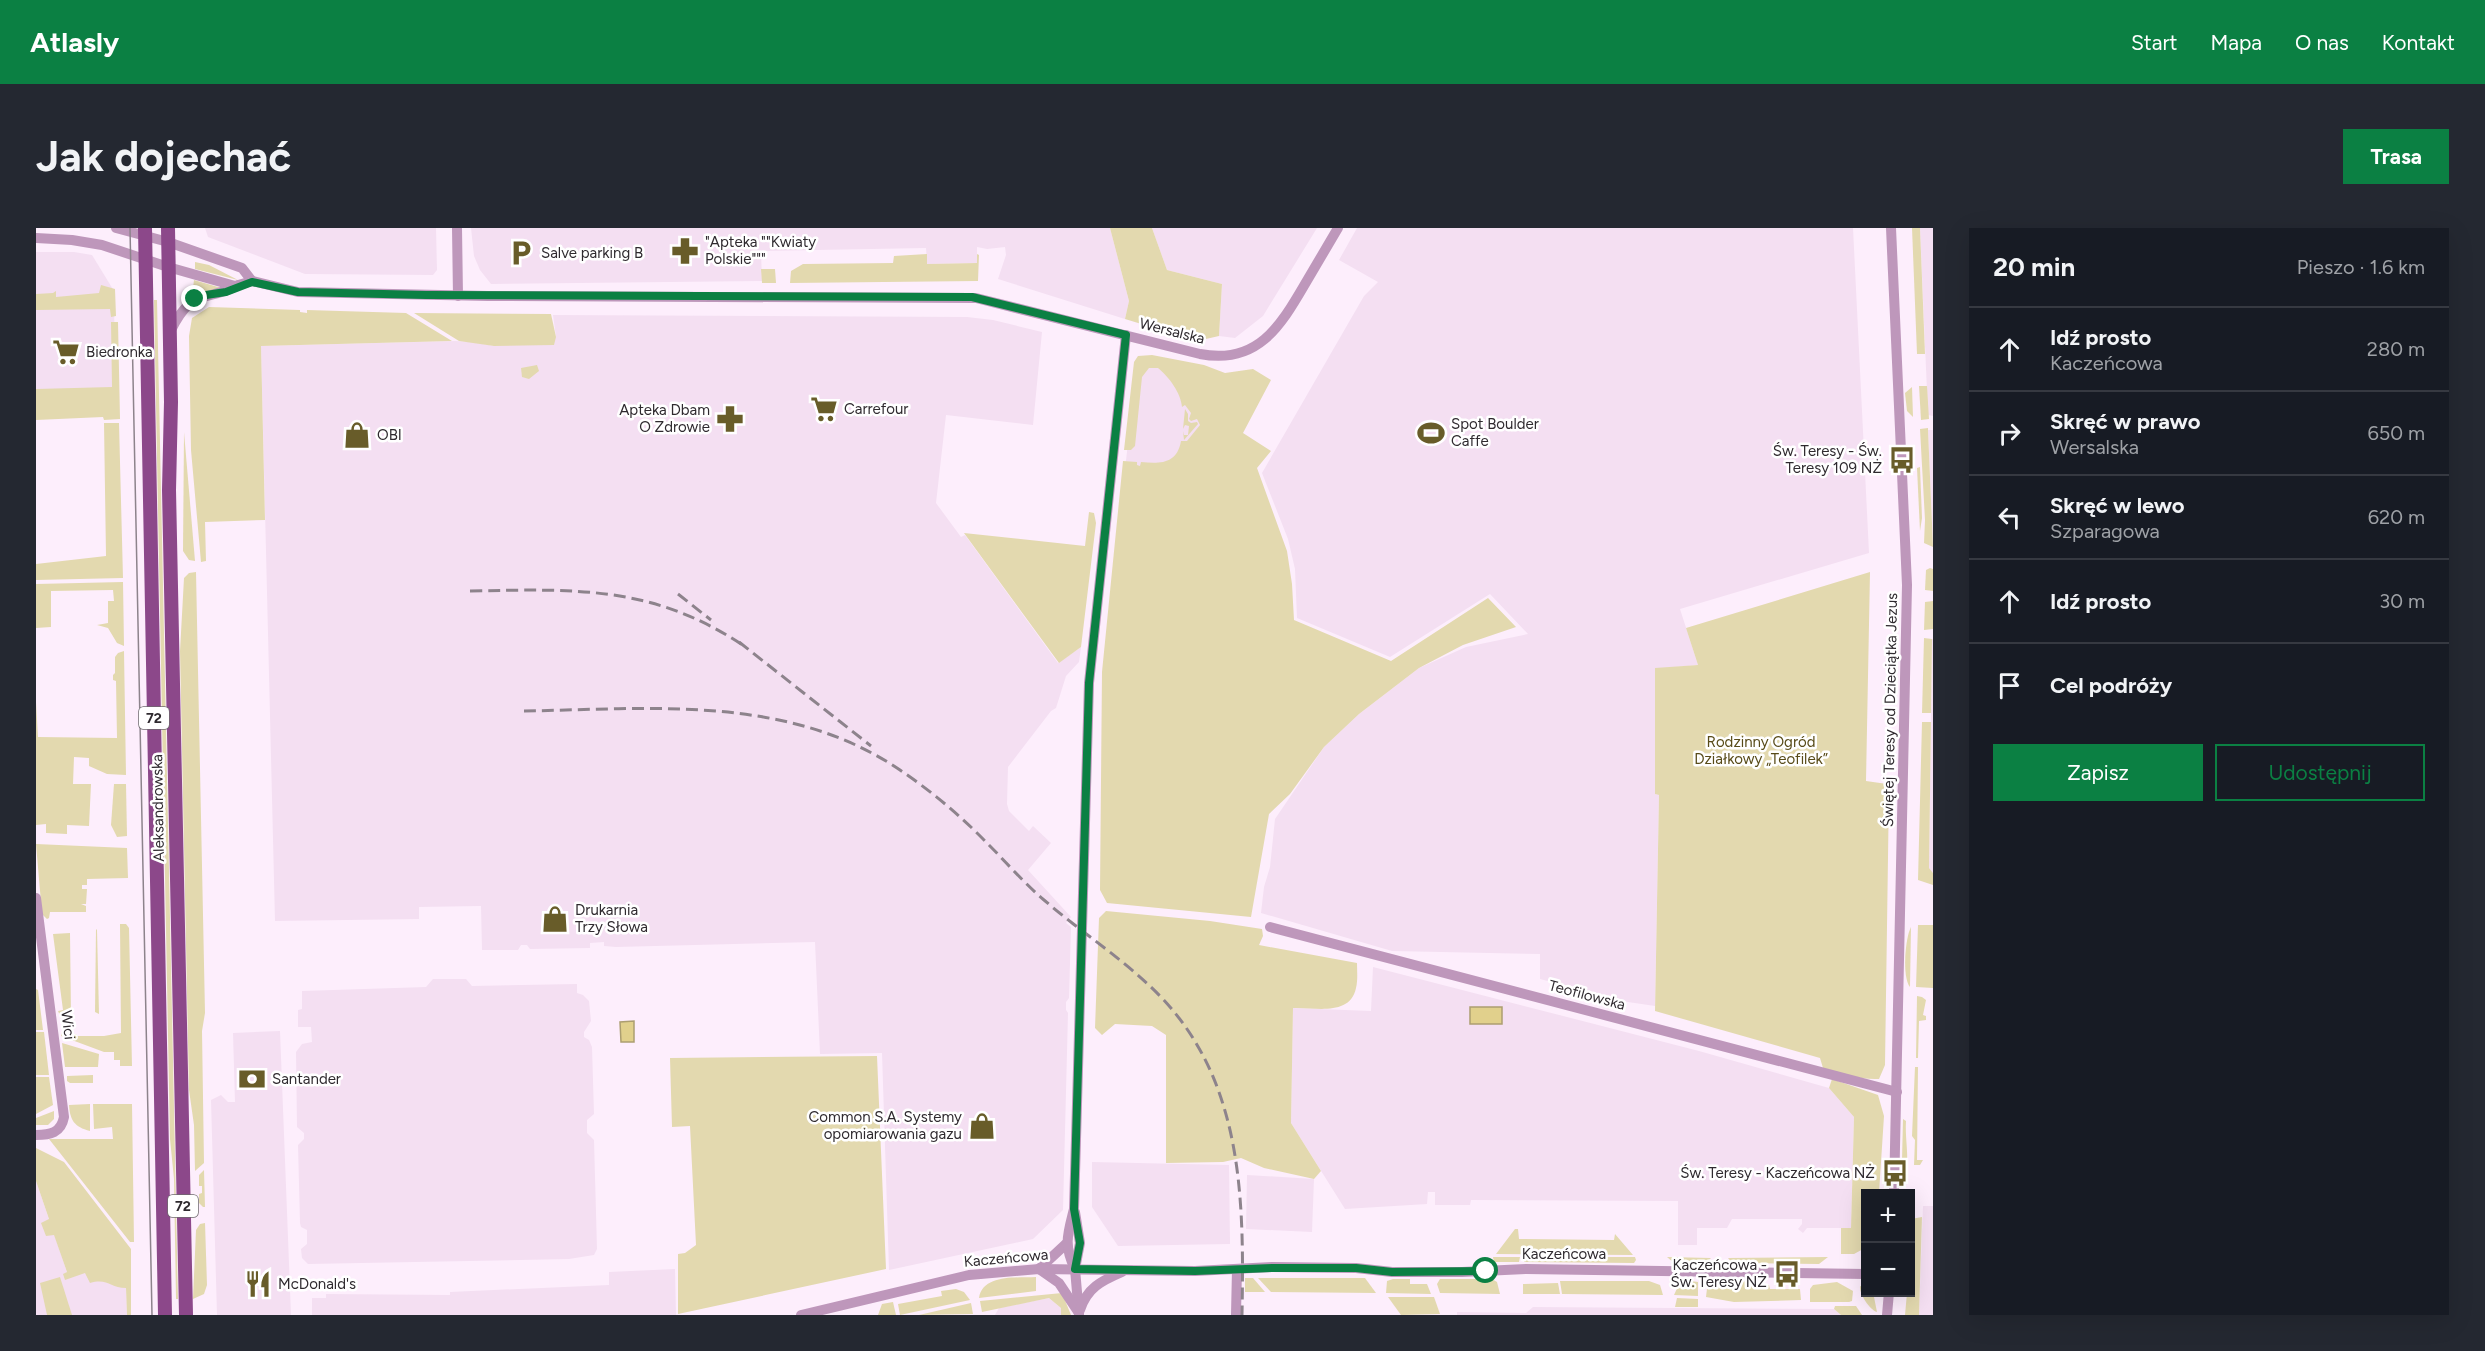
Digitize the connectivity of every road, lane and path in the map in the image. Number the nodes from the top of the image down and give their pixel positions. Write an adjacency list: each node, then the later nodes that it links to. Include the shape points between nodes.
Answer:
1 (116, 228): 5 (street)
2 (457, 228): 12 (street)
3 (1338, 228): 14 (street, Wersalska, via 1286,317 1255,346 1215,356)
4 (1892, 228): 17 (street, Świętej Teresy od Dzieciątka Jezus, via 1907,585)
5 (145, 231): 6 (street); 8 (main road, Aleksandrowska / 72)
6 (168, 235): 9 (main road, Aleksandrowska / 72); 10 (street, via 242,268)
7 (36, 238): 8 (street, via 85,242)
8 (145, 260): 9 (street); 29 (main road, Aleksandrowska / 72)
9 (168, 267): 11 (street); 13 (main road, Aleksandrowska / 72)
10 (252, 282): 11 (street); 12 (street, via 298,292)
11 (239, 285): 13 (street, via 191,302)
12 (458, 296): 14 (street, via 972,297)
13 (170, 333): 30 (main road, Aleksandrowska / 72, via 169,503)
14 (1126, 335): 20 (street, Wersalska, via 1089,683)
15 (36, 898): 18 (street, Wici, via 64,1111 64,1121 57,1131)
16 (1270, 927): 17 (street, Teofilowska)
17 (1897, 1092): 19 (street, Świętej Teresy od Dzieciątka Jezus)
18 (36, 1135)
19 (1894, 1189)
20 (1074, 1209): 21 (street, Wersalska); 23 (street, Wersalska, via 1080,1243)
21 (1067, 1243): 22 (street); 23 (street, Wersalska)
22 (1039, 1269): 23 (street, Kaczeńcowa); 28 (street, via 1059,1283); 31 (street, Kaczeńcowa, via 949,1279)
23 (1075, 1269): 25 (street, Kaczeńcowa); 28 (street, Wersalska)
24 (1237, 1269): 25 (street, Kaczeńcowa); 26 (street, Kaczeńcowa, via 1630,1269); 32 (street)
25 (1126, 1270): 28 (street, via 1093,1286)
26 (1861, 1274)
27 (1889, 1297): 33 (street)
28 (1079, 1314)
29 (165, 1315)
30 (186, 1315)
31 (801, 1315)
32 (1236, 1315)
33 (1887, 1315)

